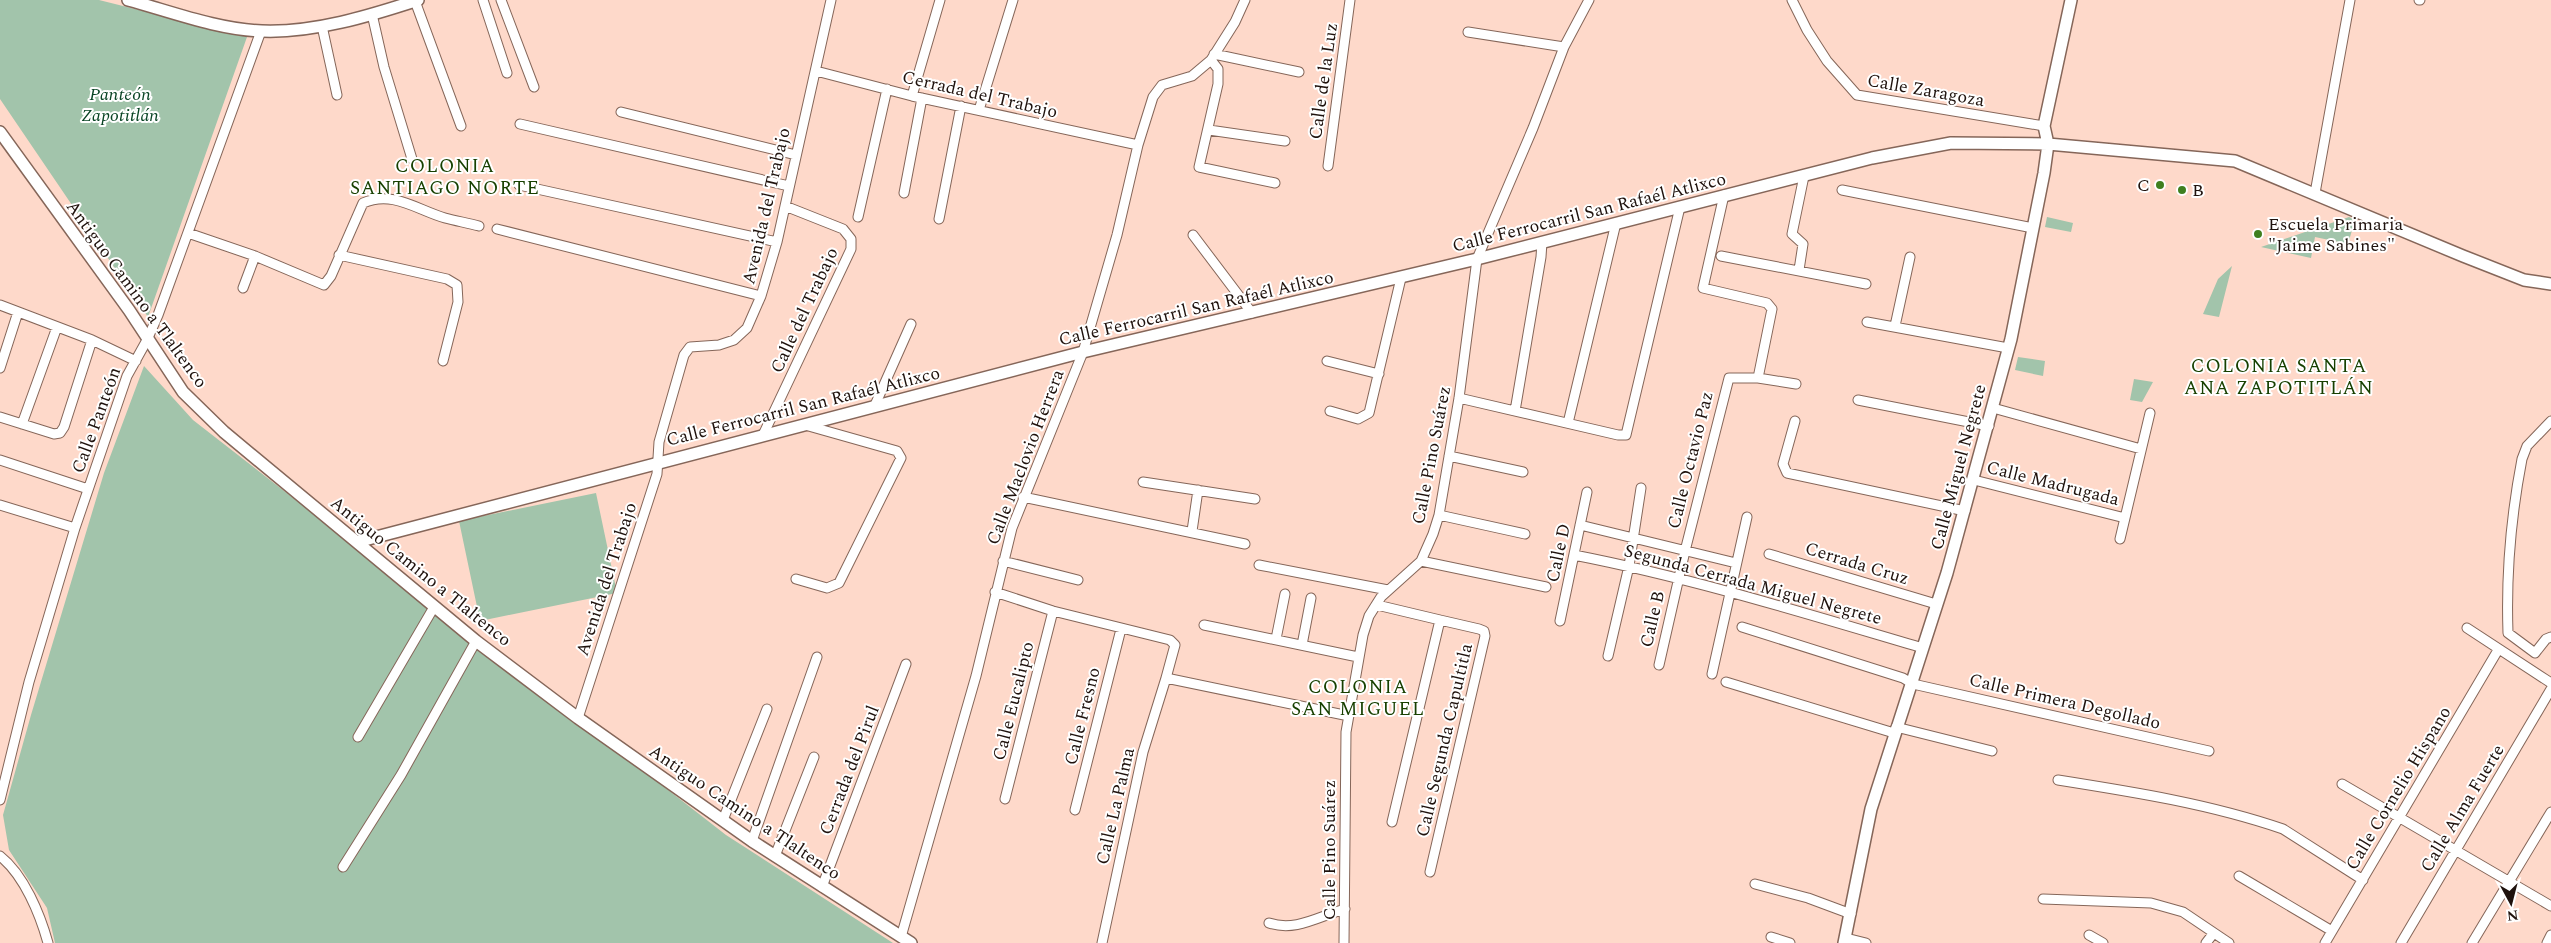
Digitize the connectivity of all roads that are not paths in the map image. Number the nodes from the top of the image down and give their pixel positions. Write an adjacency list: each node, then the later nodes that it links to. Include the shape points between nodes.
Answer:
1 (128, 0): 16 (street, via 224,26)
2 (417, 0): 14 (street); 32 (street)
3 (483, 0): 22 (street)
4 (501, 0): 23 (street)
5 (831, 0): 20 (street, Avenida del Trabajo)
6 (940, 0): 26 (street)
7 (1013, 0): 29 (street)
8 (1245, 0): 19 (street, Calle Maclovio Herrera)
9 (1350, 0): 41 (street, Calle de la Luz)
10 (1589, 0): 18 (street, Calle Pino Suárez)
11 (1792, 0): 33 (street, Calle Zaragoza, via 1827,61 1857,96)
12 (2071, 0): 33 (street, Calle Miguel Negrete)
13 (2350, 0): 48 (street)
14 (372, 14): 15 (street); 40 (street, via 384,67)
15 (322, 26): 16 (street); 25 (street)
16 (261, 31): 58 (street, Calle Panteón)
17 (1468, 32): 18 (street)
18 (1564, 47): 66 (street, Calle Pino Suárez)
19 (1213, 57): 21 (street); 34 (street, via 1218,69 1218,84); 38 (street, Calle Maclovio Herrera, via 1192,76 1162,86 1153,97)
20 (816, 71): 24 (street, Cerrada del Trabajo); 39 (street, Avenida del Trabajo)
21 (1299, 72)
22 (507, 73)
23 (534, 87)
24 (887, 90): 26 (street, Cerrada del Trabajo); 52 (street)
25 (337, 95)
26 (912, 96): 27 (street, Cerrada del Trabajo)
27 (922, 98): 28 (street, Cerrada del Trabajo); 47 (street)
28 (962, 106): 29 (street, Cerrada del Trabajo); 53 (street)
29 (979, 110): 38 (street, Cerrada del Trabajo)
30 (622, 112): 39 (street)
31 (520, 124): 45 (street)
32 (461, 126)
33 (2044, 126): 37 (street, Calle Miguel Negrete)
34 (1209, 130): 36 (street); 43 (street, via 1199,167)
35 (0, 132): 81 (street, Antiguo Camino a Tlaltenco, via 129,310)
36 (1285, 141)
37 (2048, 144): 42 (street, Calle Ferrocarril San Rafaél Atlixco, via 1951,143 1872,158); 48 (street, Calle Ferrocarril San Rafaél Atlixco, via 2235,161); 56 (street, Calle Miguel Negrete)
38 (1138, 145): 83 (street, Calle Maclovio Herrera, via 1117,235)
39 (796, 155): 45 (street, Avenida del Trabajo)
40 (412, 158)
41 (1328, 166)
42 (1804, 176): 49 (street, Calle Ferrocarril San Rafaél Atlixco); 67 (street, via 1792,234 1803,244)
43 (1274, 183)
44 (519, 185): 60 (street)
45 (789, 186): 50 (street, Avenida del Trabajo)
46 (1842, 190): 56 (street)
47 (904, 193)
48 (2315, 193): 70 (street, Calle Ferrocarril San Rafaél Atlixco, via 2524,280)
49 (1724, 195): 51 (street, Calle Ferrocarril San Rafaél Atlixco); 89 (street, via 1703,288 1767,304 1772,309)
50 (785, 206): 60 (street, Avenida del Trabajo); 105 (street, Calle del Trabajo, via 843,229 851,239 851,249)
51 (1680, 207): 54 (street, Calle Ferrocarril San Rafaél Atlixco); 101 (street, via 1626,435)
52 (858, 218)
53 (939, 219)
54 (1616, 223): 61 (street, Calle Ferrocarril San Rafaél Atlixco); 101 (street)
55 (479, 226): 62 (street, via 444,218 397,200 372,199 363,203)
56 (2032, 228): 82 (street, Calle Miguel Negrete)
57 (497, 230): 72 (street)
58 (188, 233): 63 (street); 81 (street, Calle Panteón)
59 (1193, 235): 75 (street)
60 (777, 242): 72 (street, Avenida del Trabajo)
61 (1542, 242): 66 (street, Calle Ferrocarril San Rafaél Atlixco); 96 (street)
62 (339, 255): 63 (street, via 324,285); 85 (street, via 447,279 457,285 458,302)
63 (255, 256): 71 (street)
64 (1721, 256): 67 (street)
65 (1910, 257): 78 (street)
66 (1477, 260): 68 (street, Calle Ferrocarril San Rafaél Atlixco); 91 (street, Calle Pino Suárez)
67 (1799, 270): 69 (street)
68 (1401, 278): 75 (street, Calle Ferrocarril San Rafaél Atlixco); 88 (street)
69 (1866, 284)
70 (2551, 284)
71 (243, 288)
72 (761, 296): 109 (street, Avenida del Trabajo, via 747,328 734,340 719,345 690,347 684,355 659,442)
73 (0, 305): 74 (street)
74 (18, 312): 79 (street); 87 (street)
75 (1252, 313): 83 (street, Calle Ferrocarril San Rafaél Atlixco)
76 (1867, 322): 78 (street)
77 (910, 324): 93 (street)
78 (1895, 326): 82 (street)
79 (57, 327): 80 (street); 102 (street)
80 (92, 340): 84 (street); 102 (street, via 60,433)
81 (147, 340): 84 (street, Calle Panteón); 130 (street, Antiguo Camino a Tlaltenco, via 183,392 201,411)
82 (2008, 348): 94 (street, Calle Miguel Negrete)
83 (1083, 352): 93 (street, Calle Ferrocarril San Rafaél Atlixco); 117 (street, Calle Maclovio Herrera)
84 (136, 361): 114 (street, Calle Panteón, via 117,400)
85 (443, 361)
86 (1327, 361): 88 (street)
87 (0, 368)
88 (1379, 374): 95 (street, via 1369,412 1364,417)
89 (1758, 378): 90 (street); 132 (street, Calle Octavio Paz, via 1729,378)
90 (1796, 384)
91 (1459, 398): 96 (street); 107 (street, Calle Pino Suárez)
92 (1858, 400): 104 (street)
93 (875, 405): 103 (street, Calle Ferrocarril San Rafaél Atlixco)
94 (1993, 408): 104 (street, Calle Miguel Negrete); 106 (street)
95 (1330, 411)
96 (1515, 412): 101 (street)
97 (2150, 413): 106 (street)
98 (0, 417): 102 (street)
99 (1795, 421): 120 (street, via 1783,464 1787,473)
100 (2551, 421): 159 (street, via 2527,446 2522,459 2509,543 2508,614 2508,633 2535,653)
101 (1568, 423)
102 (22, 424)
103 (804, 424): 105 (street, Calle Ferrocarril San Rafaél Atlixco); 140 (street, via 897,451 901,455 839,583 827,588)
104 (1989, 426): 111 (street, Calle Miguel Negrete)
105 (763, 435): 109 (street, Calle Ferrocarril San Rafaél Atlixco)
106 (2141, 449): 123 (street)
107 (1449, 456): 110 (street); 121 (street, Calle Pino Suárez)
108 (0, 460): 114 (street)
109 (657, 462): 130 (street, Calle Ferrocarril San Rafaél Atlixco); 178 (street, Avenida del Trabajo, via 657,474)
110 (1524, 472)
111 (1974, 480): 120 (street, Calle Miguel Negrete); 123 (street, Calle Madrugada)
112 (1143, 482): 115 (street)
113 (1641, 488): 128 (street)
114 (88, 489): 125 (street, Calle Panteón)
115 (1198, 490): 118 (street); 126 (street)
116 (1587, 492): 124 (street, Calle D)
117 (1023, 497): 126 (street); 135 (street, Calle Maclovio Herrera)
118 (1255, 499)
119 (0, 505): 125 (street)
120 (1965, 511): 149 (street, Calle Miguel Negrete)
121 (1439, 515): 127 (street); 136 (street, Calle Pino Suárez)
122 (1747, 517): 137 (street)
123 (2125, 518): 129 (street)
124 (1580, 525): 128 (street); 134 (street, Calle D)
125 (75, 528): 184 (street, Calle Panteón)
126 (1192, 531): 131 (street)
127 (1525, 534)
128 (1633, 536): 132 (street); 139 (street)
129 (2120, 539)
130 (357, 542): 151 (street, Antiguo Camino a Tlaltenco)
131 (1245, 544)
132 (1685, 550): 137 (street); 141 (street, Calle B)
133 (1769, 554): 149 (street, Cerrada Cruz)
134 (1574, 555): 139 (street, Segunda Cerrada Miguel Negrete); 154 (street, Calle D)
135 (1003, 561): 142 (street); 146 (street, Calle Maclovio Herrera)
136 (1421, 561): 143 (street); 144 (street, Calle Pino Suárez)
137 (1736, 563): 145 (street)
138 (1259, 565): 144 (street)
139 (1629, 566): 141 (street, Segunda Cerrada Miguel Negrete); 165 (street)
140 (796, 579)
141 (1678, 579): 145 (street, Segunda Cerrada Miguel Negrete); 169 (street, Calle B)
142 (1078, 580)
143 (1546, 587)
144 (1388, 590): 150 (street, Calle Pino Suárez)
145 (1731, 591): 163 (street, Segunda Cerrada Miguel Negrete); 170 (street)
146 (995, 592): 152 (street); 215 (street, Calle Maclovio Herrera)
147 (1285, 594): 160 (street)
148 (1311, 598): 162 (street)
149 (1936, 604): 163 (street, Calle Miguel Negrete)
150 (1377, 605): 153 (street); 167 (street, Calle Pino Suárez, via 1368,616)
151 (434, 607): 161 (street, Antiguo Camino a Tlaltenco); 180 (street)
152 (1053, 611): 158 (street); 187 (street, Calle Eucalipto)
153 (1440, 620): 193 (street); 199 (street, Calle Segunda Capultitla, via 1479,629 1485,636)
154 (1560, 621)
155 (1204, 625): 160 (street)
156 (1742, 627): 174 (street, Calle Primera Degollado, via 1835,655)
157 (2467, 628): 164 (street)
158 (1121, 629): 171 (street, Calle La Palma, via 1170,640 1176,645); 189 (street, Calle Fresno)
159 (2551, 637)
160 (1276, 639): 162 (street)
161 (476, 641): 178 (street, Antiguo Camino a Tlaltenco); 198 (street)
162 (1302, 645): 167 (street)
163 (1923, 648): 174 (street, Calle Miguel Negrete)
164 (2498, 650): 173 (street); 191 (street, Calle Cornelio Hispano)
165 (1608, 656)
166 (817, 657): 194 (street)
167 (1358, 657): 177 (street, Calle Pino Suárez)
168 (906, 664): 204 (street, Cerrada del Pirul)
169 (1659, 665)
170 (1712, 674)
171 (1166, 678): 177 (street); 218 (street, Calle La Palma, via 1143,752)
172 (1726, 682): 179 (street)
173 (2551, 683)
174 (1913, 684): 179 (street, Calle Miguel Negrete); 181 (street, Calle Primera Degollado)
175 (2551, 690): 195 (street, Calle Alma Fuerte)
176 (767, 709): 192 (street)
177 (1349, 716): 207 (street, Calle Pino Suárez, via 1346,732)
178 (578, 718): 192 (street, Antiguo Camino a Tlaltenco)
179 (1895, 730): 182 (street); 208 (street, Calle Miguel Negrete, via 1871,809)
180 (358, 737)
181 (2209, 750)
182 (1992, 751)
183 (814, 757): 197 (street)
184 (4, 769): 188 (street, Calle Panteón)
185 (2058, 780): 201 (street, via 2224,812 2271,825 2283,829)
186 (2342, 784): 191 (street)
187 (1005, 799)
188 (0, 800)
189 (1075, 810)
190 (2551, 812): 202 (street)
191 (2402, 817): 195 (street); 201 (street, Calle Cornelio Hispano)
192 (723, 820): 194 (street, Antiguo Camino a Tlaltenco)
193 (1392, 822)
194 (752, 841): 197 (street, Antiguo Camino a Tlaltenco)
195 (2457, 849): 202 (street); 226 (street, Calle Alma Fuerte)
196 (0, 856): 217 (street, via 20,878)
197 (775, 856): 204 (street, Antiguo Camino a Tlaltenco)
198 (343, 867)
199 (1430, 872)
200 (2239, 876): 210 (street)
201 (2363, 880): 210 (street, Calle Cornelio Hispano)
202 (2509, 881): 206 (street); 227 (street)
203 (1755, 884): 208 (street)
204 (822, 887): 215 (street, Antiguo Camino a Tlaltenco)
205 (2043, 899): 211 (street, via 2151,902 2182,912)
206 (2551, 906)
207 (1345, 909): 209 (street, via 1295,926 1280,927); 219 (street, Calle Pino Suárez)
208 (1851, 914): 216 (street, Calle Miguel Negrete)
209 (1269, 923)
210 (2332, 930): 225 (street, Calle Cornelio Hispano)
211 (2213, 934): 223 (street); 224 (street)
212 (2088, 935): 222 (street)
213 (2551, 935): 228 (street)
214 (1771, 937): 220 (street)
215 (906, 940)
216 (1845, 940): 221 (street, Calle Miguel Negrete)
217 (48, 943)
218 (1102, 943)
219 (1344, 943)
220 (1790, 943)
221 (1866, 943)
222 (2103, 943)
223 (2206, 943)
224 (2229, 943)
225 (2325, 943)
226 (2401, 943)
227 (2472, 943)
228 (2546, 943)

